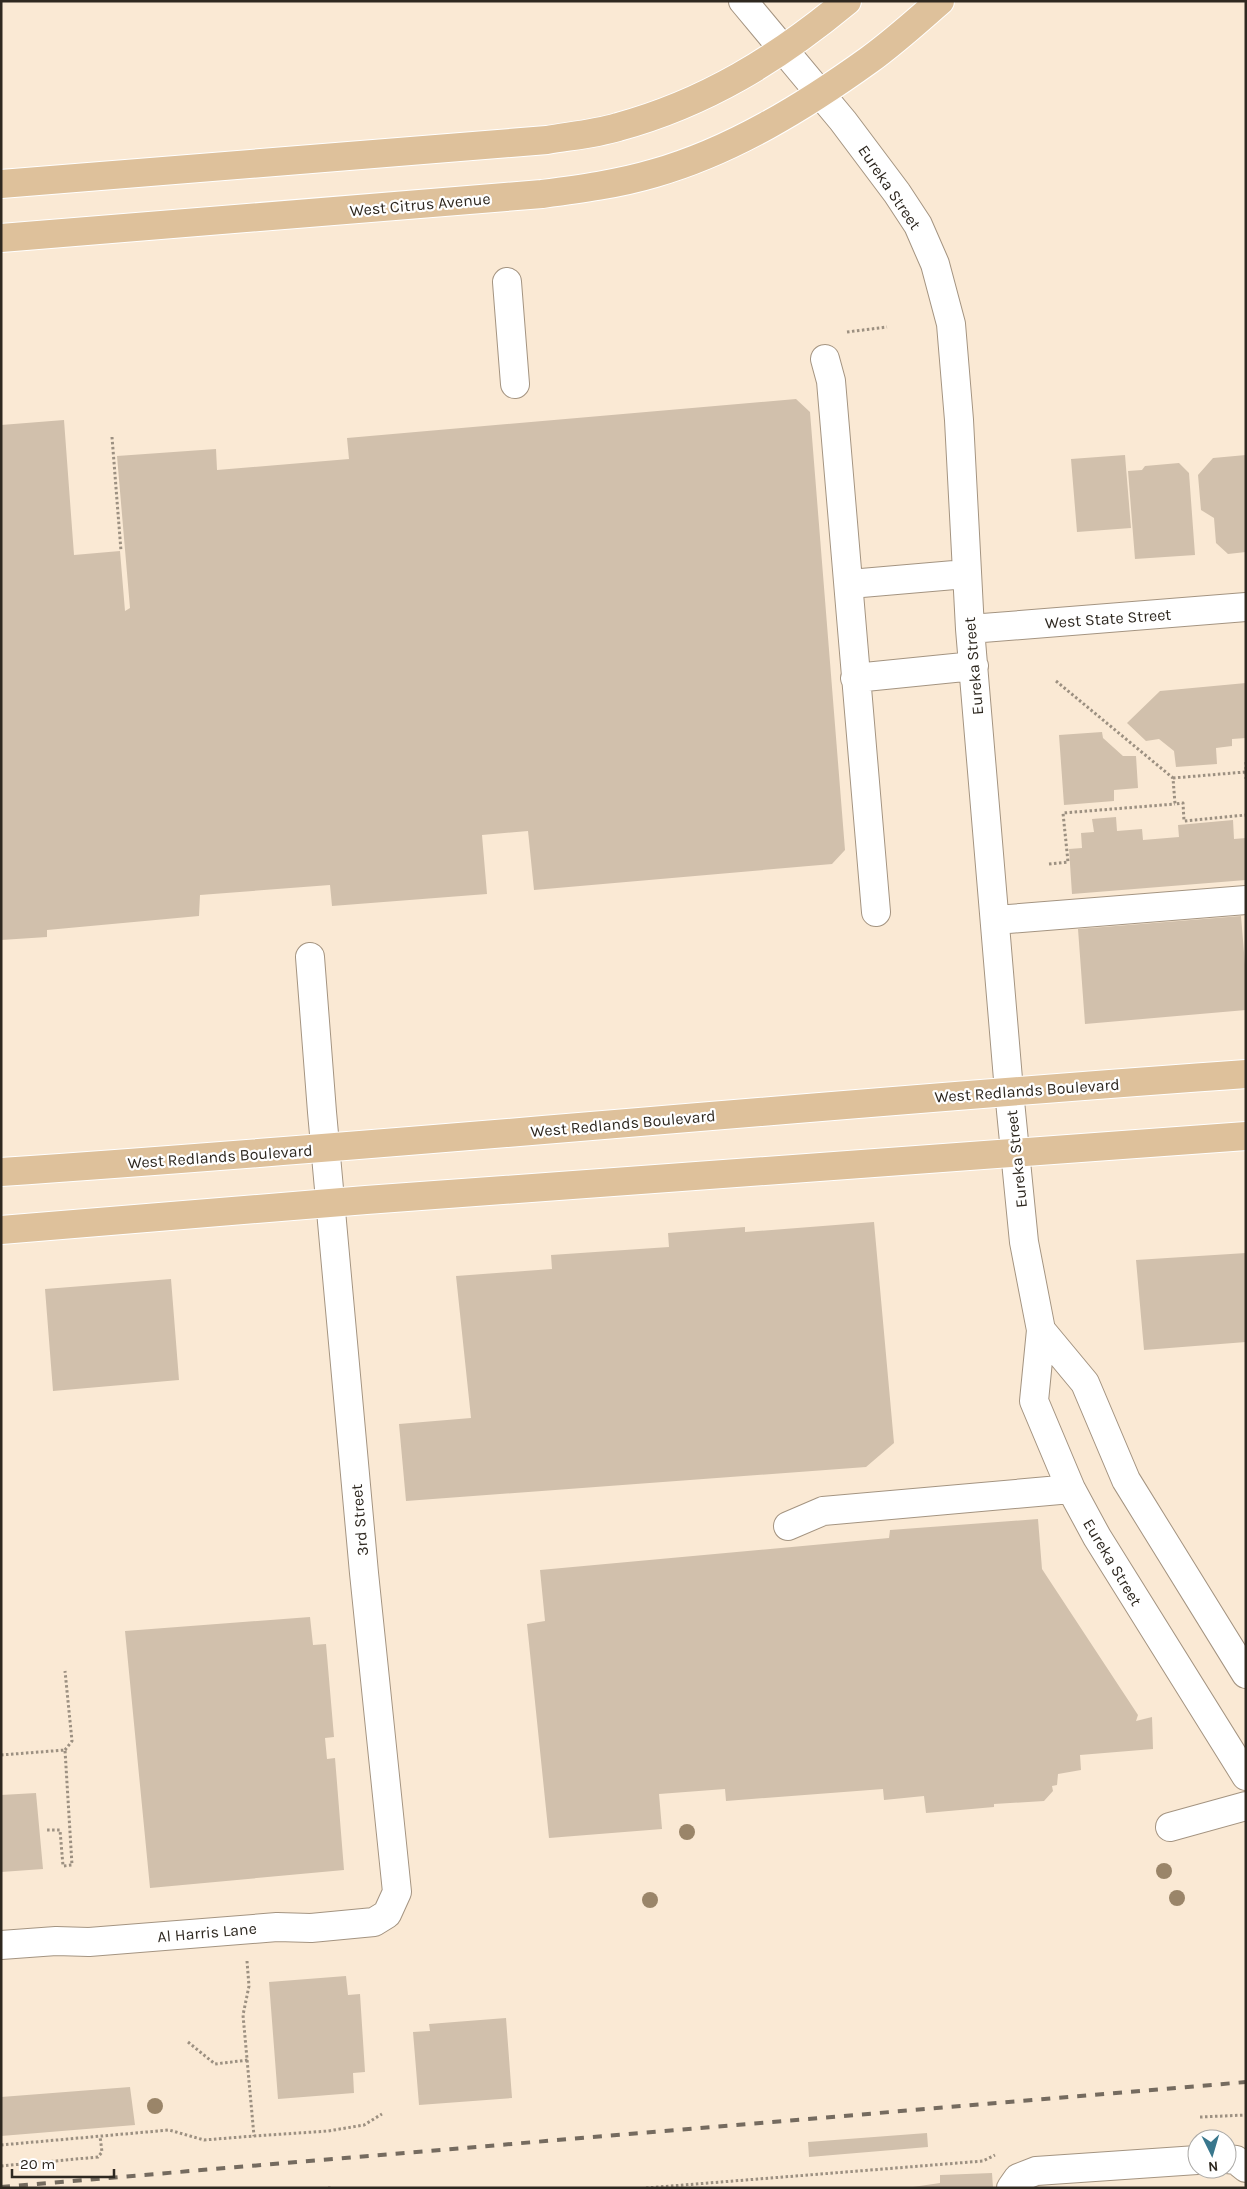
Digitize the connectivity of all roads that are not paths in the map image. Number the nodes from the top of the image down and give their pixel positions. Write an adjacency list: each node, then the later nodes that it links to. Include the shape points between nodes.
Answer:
1 (743, 1): 4 (street, Eureka Street)
2 (847, 1): 4 (main road)
3 (940, 1): 5 (main road, West Citrus Avenue, via 871,59)
4 (783, 51): 5 (street, Eureka Street); 6 (main road, via 728,84 680,107 616,128 537,141)
5 (819, 94): 7 (main road, West Citrus Avenue, via 713,152 655,173 590,188); 11 (street, Eureka Street, via 897,193 918,225 935,264 950,324 959,420)
6 (1, 184)
7 (1, 238)
8 (507, 282): 10 (street)
9 (825, 359): 12 (street, via 831,380)
10 (516, 384)
11 (966, 574): 12 (street); 14 (street, Eureka Street)
12 (850, 584): 16 (street)
13 (1246, 607): 14 (street, West State Street)
14 (970, 629): 15 (street, Eureka Street)
15 (974, 666): 16 (street); 19 (street, Eureka Street)
16 (855, 678): 18 (street)
17 (1246, 900): 19 (street)
18 (876, 912)
19 (996, 920): 22 (street, Eureka Street)
20 (310, 957): 24 (street, 3rd Street)
21 (1246, 1074): 22 (main road, West Redlands Boulevard)
22 (1009, 1091): 24 (main road, West Redlands Boulevard); 25 (street, Eureka Street)
23 (1246, 1136): 25 (main road)
24 (326, 1148): 26 (main road, West Redlands Boulevard); 27 (street, 3rd Street)
25 (1015, 1152): 27 (main road); 29 (street, Eureka Street, via 1024,1242)
26 (1, 1172)
27 (331, 1203): 28 (main road); 36 (street, 3rd Street)
28 (1, 1230)
29 (1041, 1330): 30 (street, Eureka Street, via 1034,1401); 32 (street, Eureka Street, via 1085,1382 1126,1480)
30 (1071, 1489): 31 (street, via 823,1511); 33 (street, Eureka Street, via 1097,1537)
31 (788, 1526)
32 (1246, 1674)
33 (1246, 1776)
34 (1246, 1806): 35 (street)
35 (1170, 1827)
36 (397, 1892): 37 (street, Al Harris Lane, via 387,1914 374,1922)
37 (1, 1945)
38 (1187, 2161): 39 (street, via 1036,2171 1018,2178)
39 (1011, 2188)

